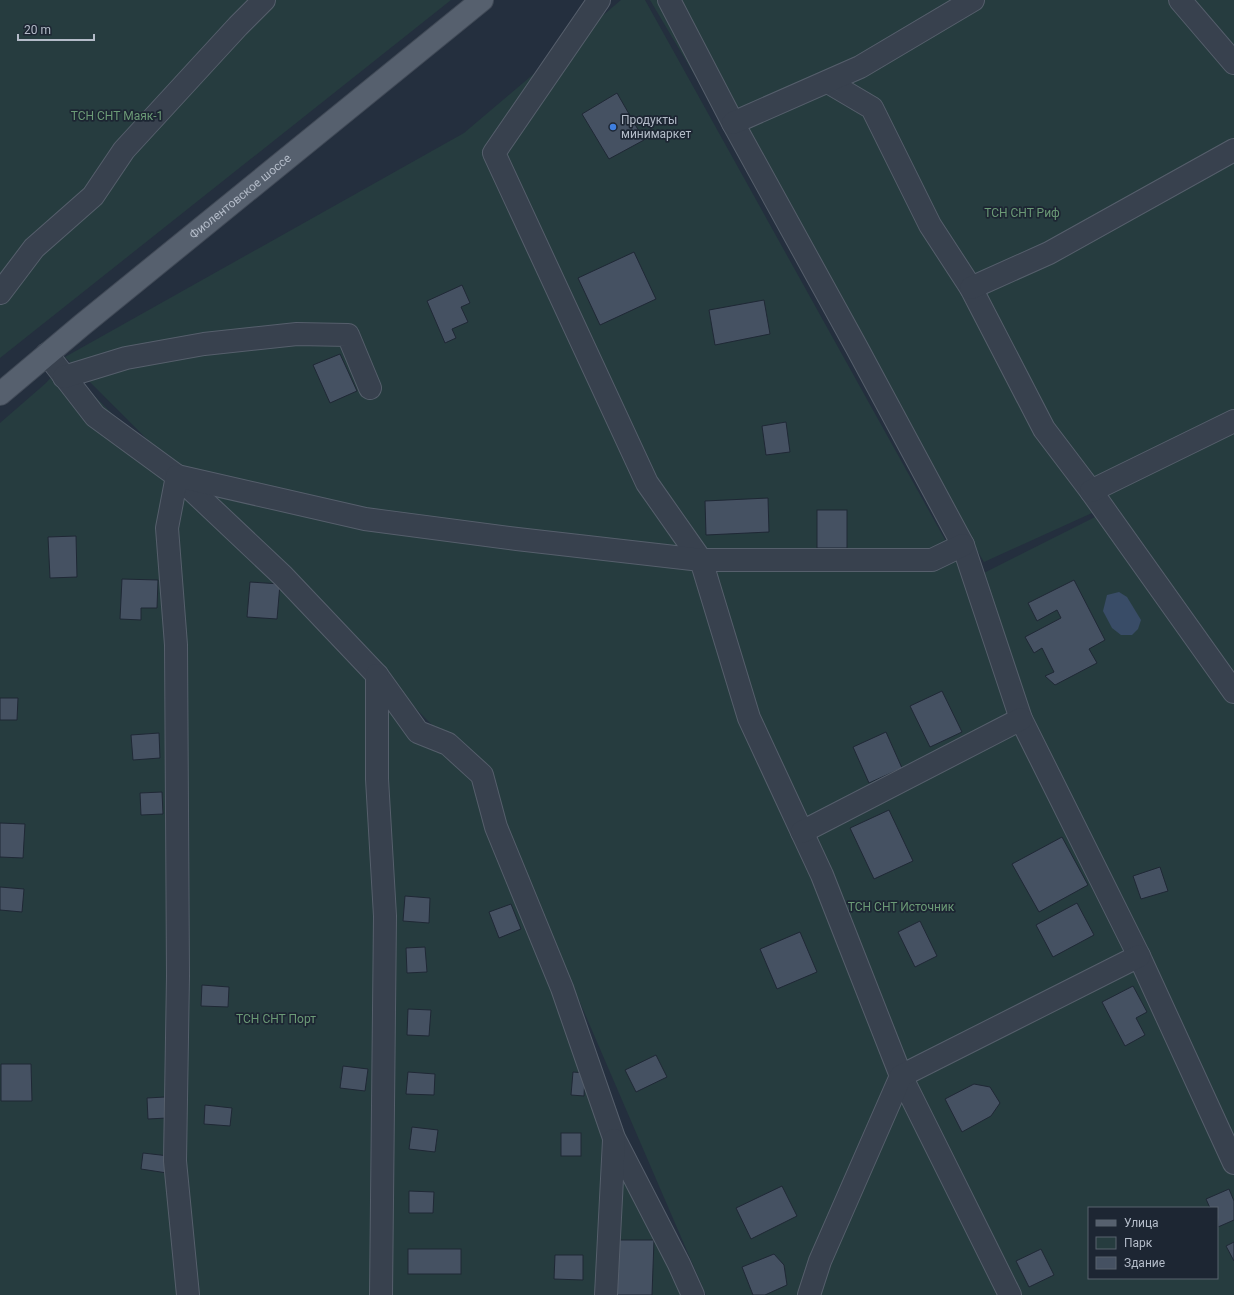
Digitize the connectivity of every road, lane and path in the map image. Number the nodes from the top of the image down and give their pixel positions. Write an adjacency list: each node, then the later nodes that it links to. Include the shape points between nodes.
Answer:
1 (264, 0): 12 (lane, via 124,150 93,196 34,248)
2 (482, 0): 13 (main road, Фиолентовское шоссе)
3 (599, 0): 21 (lane, via 494,153 647,482)
4 (670, 0): 9 (lane)
5 (973, 0): 8 (lane, via 860,67)
6 (1180, 0): 7 (lane)
7 (1234, 63)
8 (828, 82): 9 (lane); 11 (lane, via 872,108 930,225)
9 (733, 123): 20 (lane)
10 (1234, 150): 11 (lane, via 1049,253)
11 (971, 288): 19 (lane, via 1044,429)
12 (0, 293)
13 (47, 354): 14 (lane); 15 (main road, Фиолентовское шоссе)
14 (64, 377): 16 (lane, via 126,358 204,344 297,334 348,335); 18 (lane, via 95,416)
15 (3, 385)
16 (370, 388)
17 (1234, 421): 19 (lane)
18 (177, 476): 21 (lane, via 365,519); 22 (lane, via 282,576); 30 (lane, via 167,528 176,645 178,976 175,1161)
19 (1091, 491): 23 (lane)
20 (963, 545): 21 (lane, via 932,560); 24 (lane)
21 (701, 560): 25 (lane, via 749,718)
22 (377, 675): 28 (lane, via 418,732 448,744 482,775 496,828 562,988); 31 (lane, via 377,779 385,916)
23 (1234, 692)
24 (1021, 719): 25 (lane); 26 (lane)
25 (802, 832): 27 (lane, via 822,875)
26 (1139, 956): 27 (lane); 29 (lane)
27 (900, 1076): 34 (lane, via 820,1261); 35 (lane)
28 (614, 1138): 32 (lane); 33 (lane)
29 (1233, 1156)
30 (188, 1295)
31 (381, 1295)
32 (606, 1295)
33 (693, 1295)
34 (809, 1295)
35 (1010, 1295)

